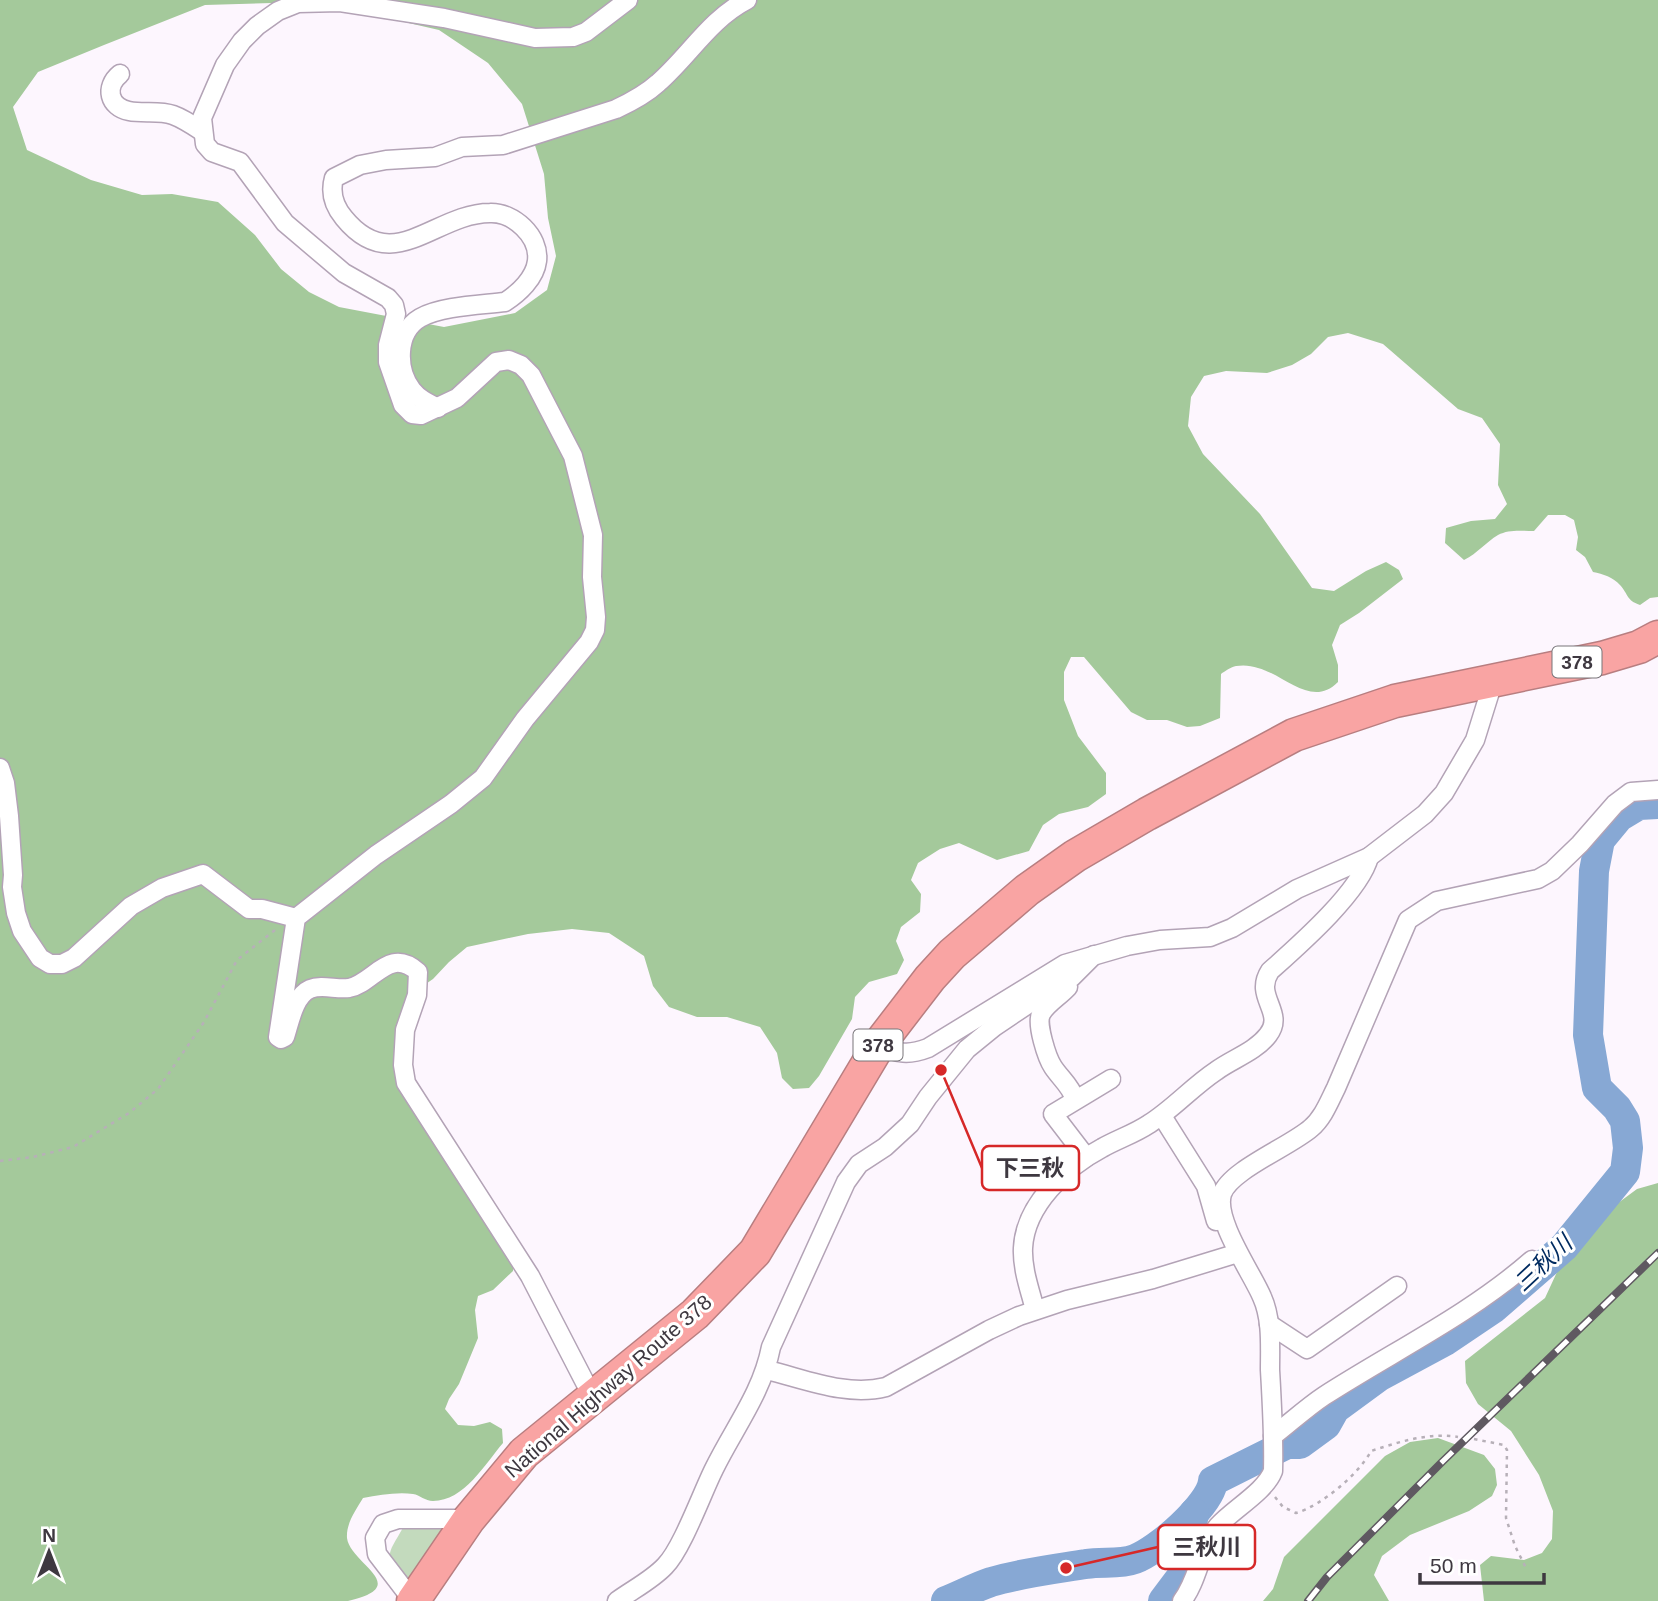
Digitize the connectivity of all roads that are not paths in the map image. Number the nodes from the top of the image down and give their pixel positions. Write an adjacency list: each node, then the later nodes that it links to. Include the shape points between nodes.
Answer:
1 (628, 0): 4 (street, via 586,32 535,38 364,5 298,3 278,11 242,41 209,99)
2 (747, 0): 5 (street, via 714,24 661,81 616,109 503,145 360,164 334,178 331,187 341,215 352,228 383,243 402,244 456,218 492,212 522,225 536,249 530,279 515,296 505,302 436,312 410,326 400,354 403,376 422,400)
3 (120, 74): 4 (street, via 111,80 114,102 127,111 174,116)
4 (203, 132): 5 (street, via 212,152 240,162 285,223 344,273 394,305 387,362 403,405 421,415)
5 (438, 408): 11 (street, via 457,398 496,362 509,360 531,374 573,456 593,535 595,630 483,778)
6 (1658, 637): 7 (highway, National Highway Route 378 / 378, via 1602,658)
7 (1494, 679): 10 (street, via 1475,740 1444,793 1426,814); 14 (highway, National Highway Route 378 / 378, via 1395,701 1294,735 1075,856 952,954)
8 (0, 768): 11 (street, via 9,816 16,913 22,931 40,958 50,964 74,958 131,906 162,888 203,874 249,909)
9 (1658, 790): 19 (street, via 1632,792 1615,804 1580,844 1538,879 1437,901 1409,920 1324,1112 1299,1138 1241,1173 1223,1193 1221,1205)
10 (1368, 857): 12 (street, via 1297,889 1210,937 1160,940); 17 (street, via 1365,870 1320,925 1265,979 1263,988 1273,1014 1269,1034)
11 (296, 918): 26 (street, via 278,1037 285,1037 298,999 310,989 349,988 387,964 411,966 418,972 417,995 405,1030 406,1083 530,1276)
12 (1094, 955): 13 (street); 14 (street, via 1047,974 928,1048 913,1054 891,1051)
13 (1072, 977): 16 (street, via 1039,1020 1051,1065 1065,1079); 25 (street, via 967,1049 910,1124 859,1164 816,1246 771,1347)
14 (880, 1043): 26 (highway, National Highway Route 378 / 378, via 755,1252 695,1314)
15 (1111, 1079): 16 (street)
16 (1074, 1099): 18 (street, via 1053,1114)
17 (1162, 1116): 18 (street); 19 (street, via 1206,1186 1216,1222)
18 (1086, 1157): 23 (street, via 1038,1203 1025,1232 1024,1269)
19 (1229, 1229): 20 (street)
20 (1238, 1253): 23 (street); 24 (street, via 1263,1298)
21 (1532, 1260): 27 (street, via 1437,1329 1322,1397)
22 (1398, 1286): 24 (street, via 1307,1349)
23 (1035, 1310): 25 (street, via 886,1387 869,1391)
24 (1269, 1324): 27 (street)
25 (767, 1370): 29 (street, via 675,1551 665,1566)
26 (592, 1396): 28 (highway, National Highway Route 378 / 378, via 524,1453)
27 (1274, 1440): 31 (street, via 1268,1478 1212,1534)
28 (469, 1519): 30 (highway, National Highway Route 378 / 378); 30 (street, via 398,1519 383,1524 375,1538 376,1554)
29 (623, 1600)
30 (413, 1601)
31 (1182, 1601)

